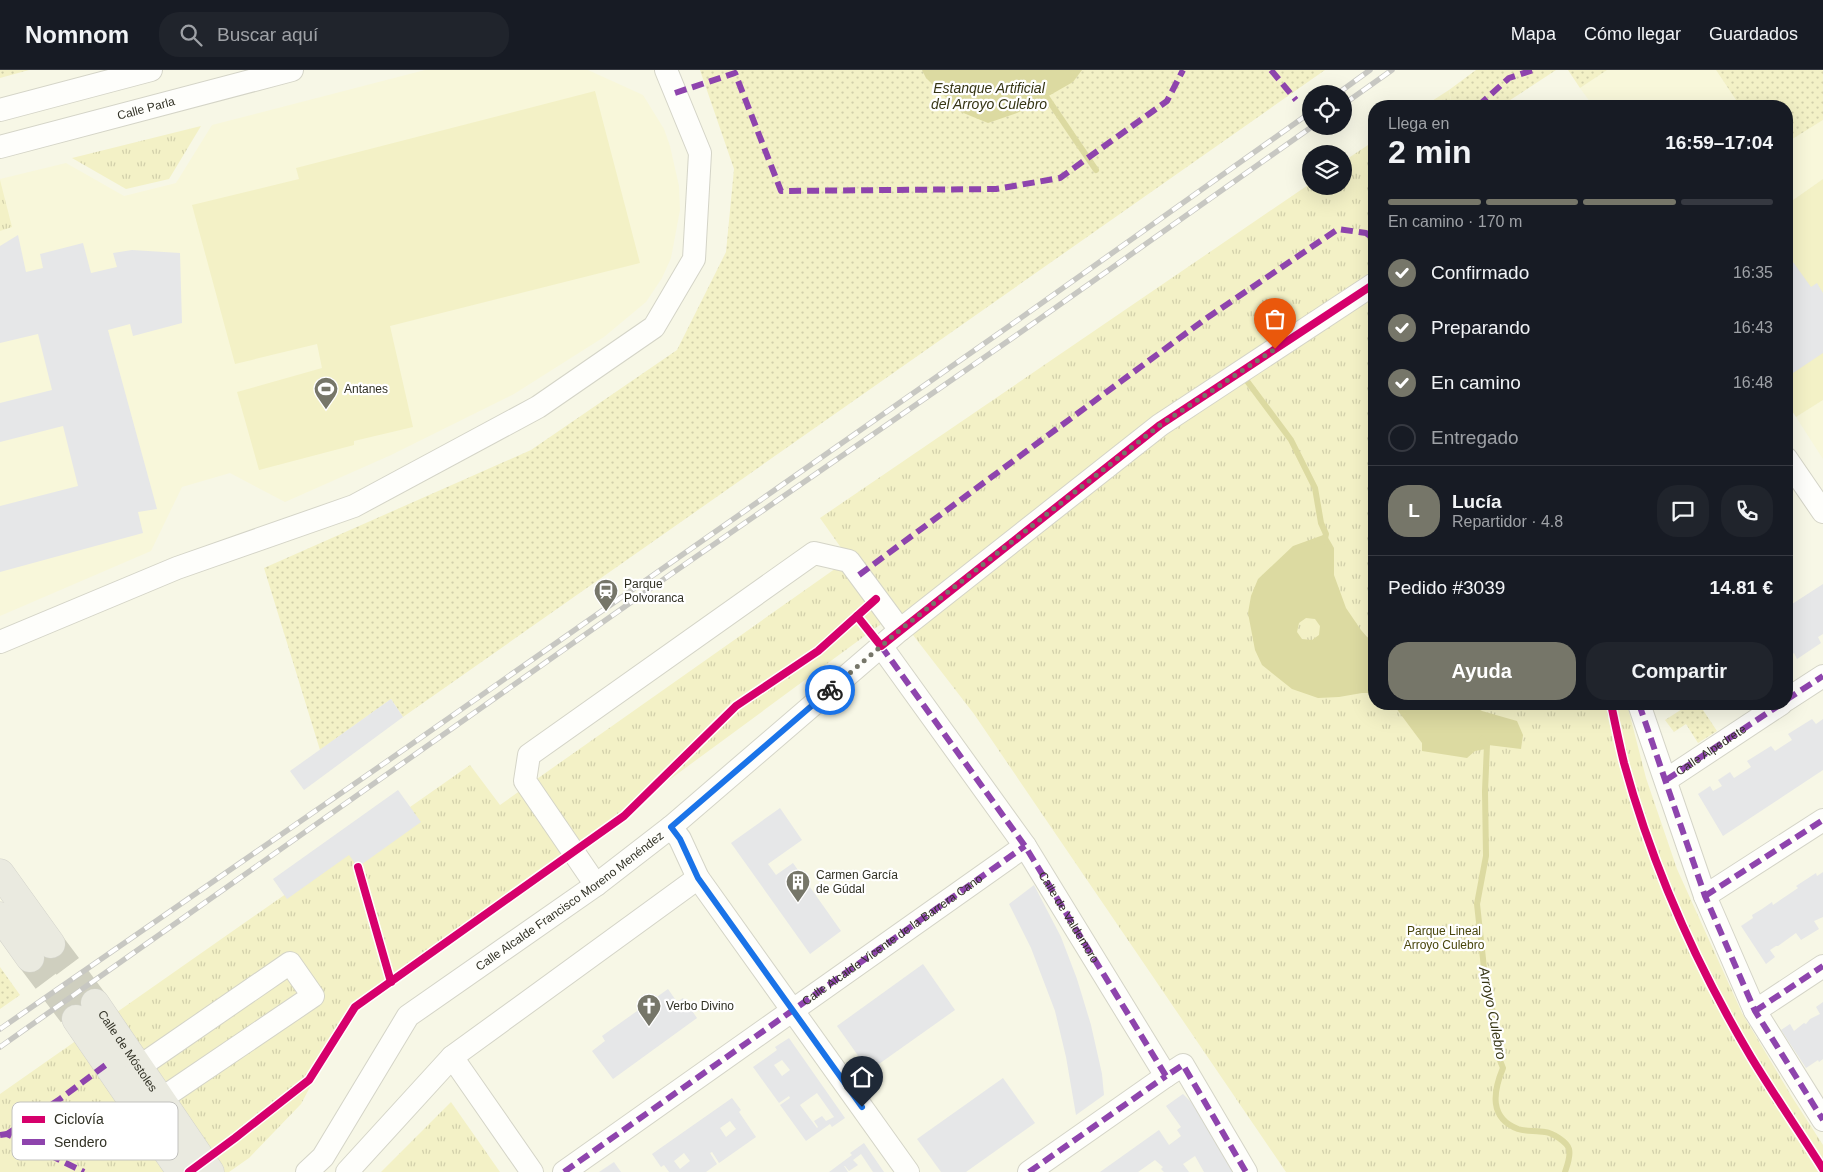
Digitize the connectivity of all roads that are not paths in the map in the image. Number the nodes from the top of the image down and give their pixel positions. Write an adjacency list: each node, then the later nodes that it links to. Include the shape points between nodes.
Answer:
1 (151, 70): 4 (street)
2 (292, 70): 5 (street, Calle Parla)
3 (666, 70): 10 (street, via 700,153 694,260 654,327 538,407 354,506 177,568)
4 (0, 110)
5 (0, 147)
6 (1368, 288): 9 (street, Calle Alcalde Francisco Moreno Menéndez, via 1160,425)
7 (1793, 468): 8 (street)
8 (1823, 512)
9 (900, 630): 11 (street, Calle Alcalde Francisco Moreno Menéndez); 22 (street, via 849,562 814,553 529,755 525,782)
10 (0, 642)
11 (881, 646): 18 (street, Calle Alcalde Francisco Moreno Menéndez); 19 (street, Calle de Valdemoro)
12 (1823, 676): 13 (street)
13 (1793, 695)
14 (1642, 710): 16 (street)
15 (1772, 710): 16 (street, Calle Alpedrete)
16 (1666, 780): 23 (street)
17 (1823, 820): 23 (street)
18 (671, 827): 21 (street); 22 (street, Calle Alcalde Francisco Moreno Menéndez)
19 (1025, 846): 26 (street, Calle Alcalde Vicente de la Barrera Cano); 30 (street, Calle de Valdemoro)
20 (0, 873): 24 (main road, via 41,951)
21 (698, 878): 26 (street); 28 (street)
22 (596, 885): 39 (street, Calle Alcalde Francisco Moreno Menéndez, via 408,1016 323,1156)
23 (1705, 896): 27 (street)
24 (0, 916)
25 (1823, 966): 27 (street)
26 (792, 1010): 42 (street, Calle Alcalde Vicente de la Barrera Cano); 43 (street)
27 (1755, 1011): 34 (street)
28 (452, 1057): 40 (street); 41 (street)
29 (138, 1066): 31 (main road, Calle de Móstoles); 31 (street, via 290,963 312,996); 32 (main road, Calle de Móstoles, via 85,1011)
30 (1166, 1076): 44 (street); 45 (street, via 1183,1065)
31 (161, 1099): 33 (main road, Calle de Móstoles)
32 (139, 1102)
33 (163, 1102)
34 (1823, 1120)
35 (178, 1124): 38 (main road, Calle de Móstoles)
36 (174, 1160): 37 (main road, Calle de Móstoles)
37 (181, 1172)
38 (210, 1172)
39 (306, 1172)
40 (347, 1172)
41 (532, 1172)
42 (564, 1172)
43 (908, 1172)
44 (1029, 1172)
45 (1246, 1172)

